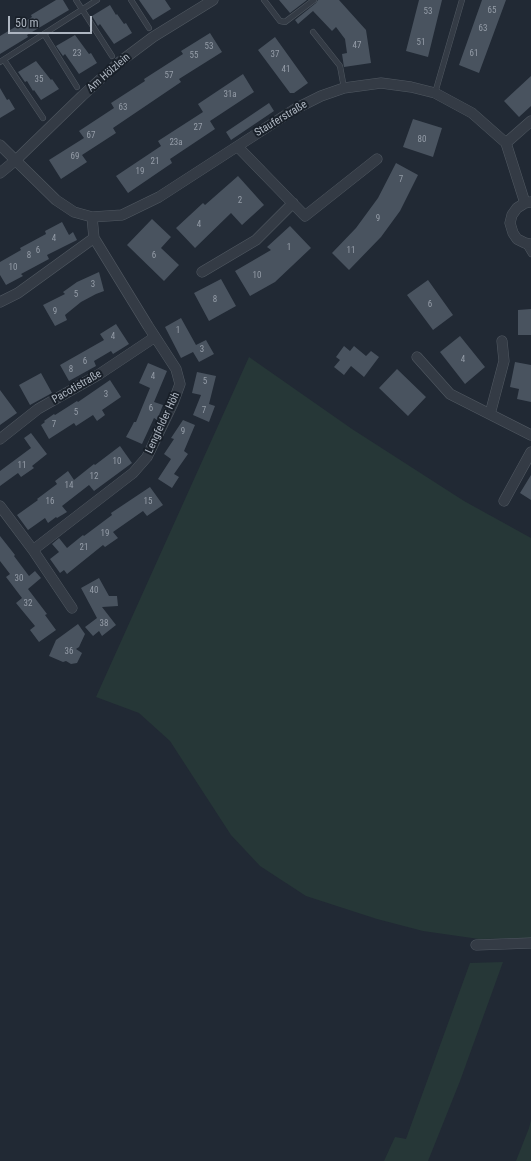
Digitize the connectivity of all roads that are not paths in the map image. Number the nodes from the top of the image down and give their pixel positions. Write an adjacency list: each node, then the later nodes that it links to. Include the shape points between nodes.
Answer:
1 (76, 0): 8 (lane)
2 (97, 0): 8 (lane)
3 (131, 0): 9 (lane)
4 (213, 0): 23 (street, Am Hölzlein, via 153,37 117,64)
5 (264, 0): 6 (lane, via 280,21 285,22)
6 (314, 0)
7 (462, 0): 16 (lane)
8 (82, 9): 11 (lane); 12 (lane)
9 (149, 28)
10 (313, 32): 15 (lane, via 340,66)
11 (44, 34): 13 (lane); 14 (lane)
12 (112, 56)
13 (2, 61): 17 (lane)
14 (77, 87)
15 (344, 88): 16 (street, Stauferstraße, via 381,83); 21 (street, Stauferstraße, via 295,109)
16 (434, 93): 19 (street, Stauferstraße, via 472,113)
17 (43, 118)
18 (531, 121): 19 (street)
19 (506, 143): 25 (street)
20 (0, 145): 23 (street, Stauferstraße)
21 (238, 147): 26 (street); 27 (street, Stauferstraße, via 159,197 122,215)
22 (377, 159): 26 (street, via 304,216)
23 (16, 160): 24 (street); 27 (street, Stauferstraße, via 56,200 74,212)
24 (0, 173)
25 (528, 202): 29 (street, via 517,208 510,223 517,239)
26 (293, 203): 31 (street, via 256,240)
27 (92, 216): 28 (street, Lengfelder Höh)
28 (94, 238): 32 (street, via 18,293); 33 (street, Lengfelder Höh)
29 (528, 244): 30 (lane)
30 (531, 254)
31 (202, 272)
32 (0, 302)
33 (155, 337): 38 (street, Pacotistraße, via 98,375 38,409); 42 (street, Lengfelder Höh, via 176,369 180,384 147,457 133,473)
34 (502, 341): 36 (street, via 504,361)
35 (417, 357): 36 (street, via 450,394)
36 (490, 414): 37 (street)
37 (531, 435)
38 (0, 439)
39 (531, 452): 40 (street)
40 (504, 501)
41 (0, 506): 42 (street)
42 (33, 550): 43 (street)
43 (72, 608)
44 (531, 943): 45 (street)
45 (476, 945)

